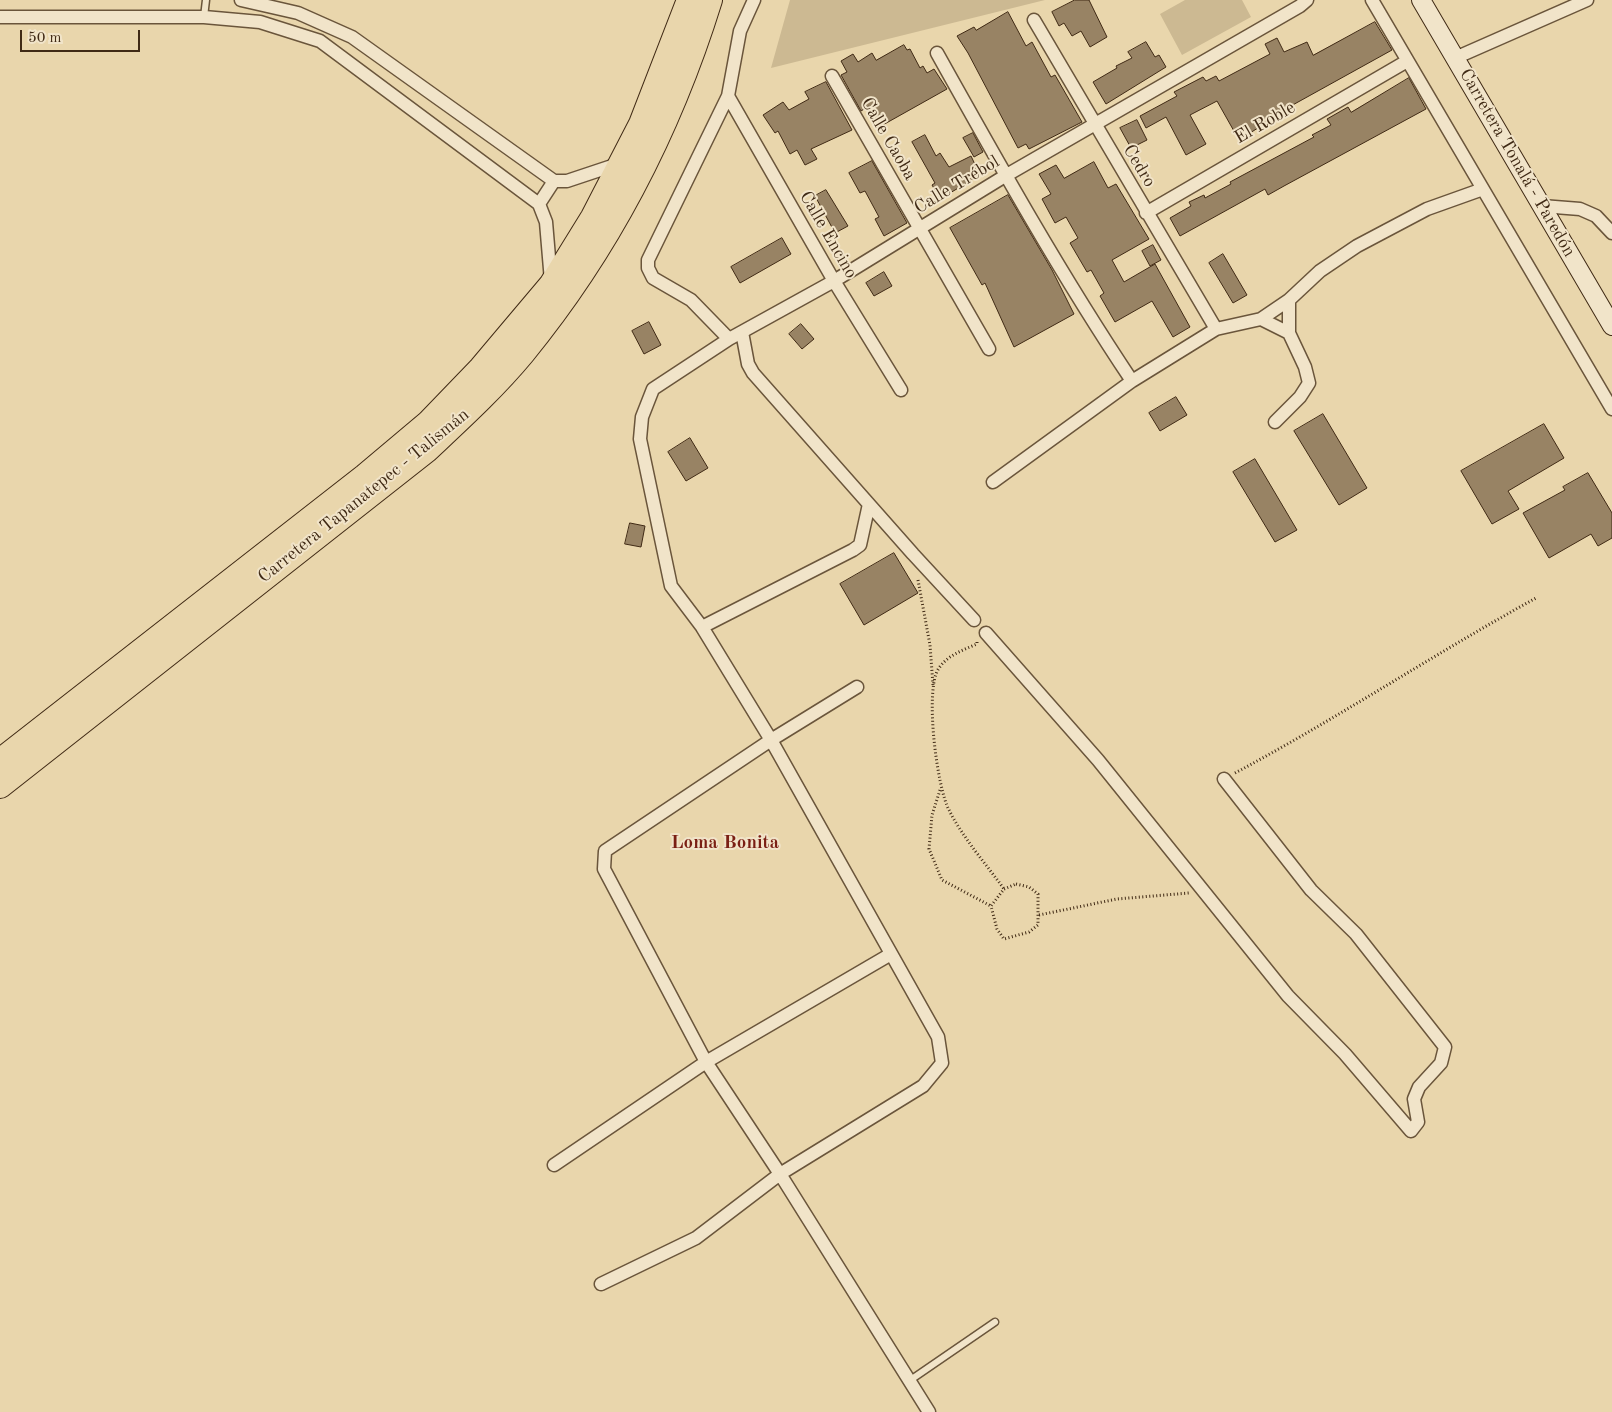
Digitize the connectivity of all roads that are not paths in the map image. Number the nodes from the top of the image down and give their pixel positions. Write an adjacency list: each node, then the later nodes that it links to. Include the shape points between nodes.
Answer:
1 (206, 0): 11 (lane)
2 (241, 0): 21 (street, via 298,13 352,37)
3 (689, 0): 19 (highway, Carretera Tapanatepec - Talismán, via 641,124)
4 (710, 0): 51 (highway, Carretera Tapanatepec - Talismán, via 693,56 630,197 601,246 522,354 477,404 427,450)
5 (754, 0): 17 (street, via 740,31)
6 (1306, 0): 18 (street, Calle Trébol)
7 (1372, 0): 22 (street)
8 (1421, 0): 14 (main road, Carretera Tonalá - Paredón)
9 (1587, 0): 14 (street)
10 (0, 17): 11 (street)
11 (204, 17): 23 (street, via 260,22 320,41)
12 (1034, 20): 18 (street, Cedro)
13 (937, 53): 20 (street)
14 (1455, 58): 24 (main road, Carretera Tonalá - Paredón)
15 (1402, 64): 25 (street, El Roble)
16 (832, 76): 26 (street, Calle Caoba)
17 (728, 96): 28 (street, Calle Encino); 36 (street, via 648,260 648,268 653,278 691,300)
18 (1095, 125): 20 (street, Calle Trébol); 25 (street, Cedro)
19 (621, 163): 21 (street, via 567,181); 29 (highway, Carretera Tapanatepec - Talismán)
20 (1005, 176): 26 (street, Calle Trébol); 38 (street, via 1084,309)
21 (554, 182): 23 (street)
22 (1483, 189): 30 (street, via 1427,209 1357,246 1320,271); 40 (street)
23 (539, 204): 29 (street, via 546,222)
24 (1542, 206): 27 (street, via 1580,209 1596,216); 32 (main road, Carretera Tonalá - Paredón)
25 (1146, 212): 33 (street, Cedro)
26 (919, 228): 28 (street, Calle Trébol); 37 (street, Calle Caoba)
27 (1612, 233)
28 (834, 281): 34 (street, Calle Trébol); 39 (street, Calle Encino)
29 (551, 286): 49 (highway, Carretera Tapanatepec - Talismán, via 514,331 428,423 365,476)
30 (1289, 300): 31 (street); 35 (street)
31 (1261, 319): 33 (street); 35 (street)
32 (1612, 326)
33 (1216, 329): 38 (street)
34 (742, 332): 36 (street, Calle Trébol); 43 (street, via 753,373)
35 (1288, 333): 41 (street, via 1305,367 1309,383)
36 (729, 339): 45 (street, Calle Trébol, via 653,389 642,417 640,439 672,586)
37 (989, 349)
38 (1132, 381): 42 (street)
39 (901, 390)
40 (1612, 409)
41 (1275, 422)
42 (993, 482)
43 (868, 504): 44 (street); 45 (street, via 860,544 853,550)
44 (974, 620)
45 (702, 627): 48 (street, Calle Trébol)
46 (986, 633): 50 (street, via 1098,760 1288,996 1411,1131 1418,1122 1414,1099 1441,1062 1445,1047 1356,934 1311,890)
47 (858, 687): 48 (street)
48 (771, 740): 52 (street, Calle Trébol); 53 (street, via 605,851 604,869)
49 (0, 761)
50 (1224, 779)
51 (0, 786)
52 (891, 954): 53 (street); 55 (street, Calle Trébol, via 938,1037 942,1063 923,1086)
53 (706, 1062): 54 (street); 55 (street)
54 (554, 1165)
55 (780, 1174): 56 (street, Calle Trébol, via 696,1238); 58 (street)
56 (601, 1284)
57 (995, 1322): 58 (lane)
58 (909, 1381): 59 (street)
59 (929, 1412)

